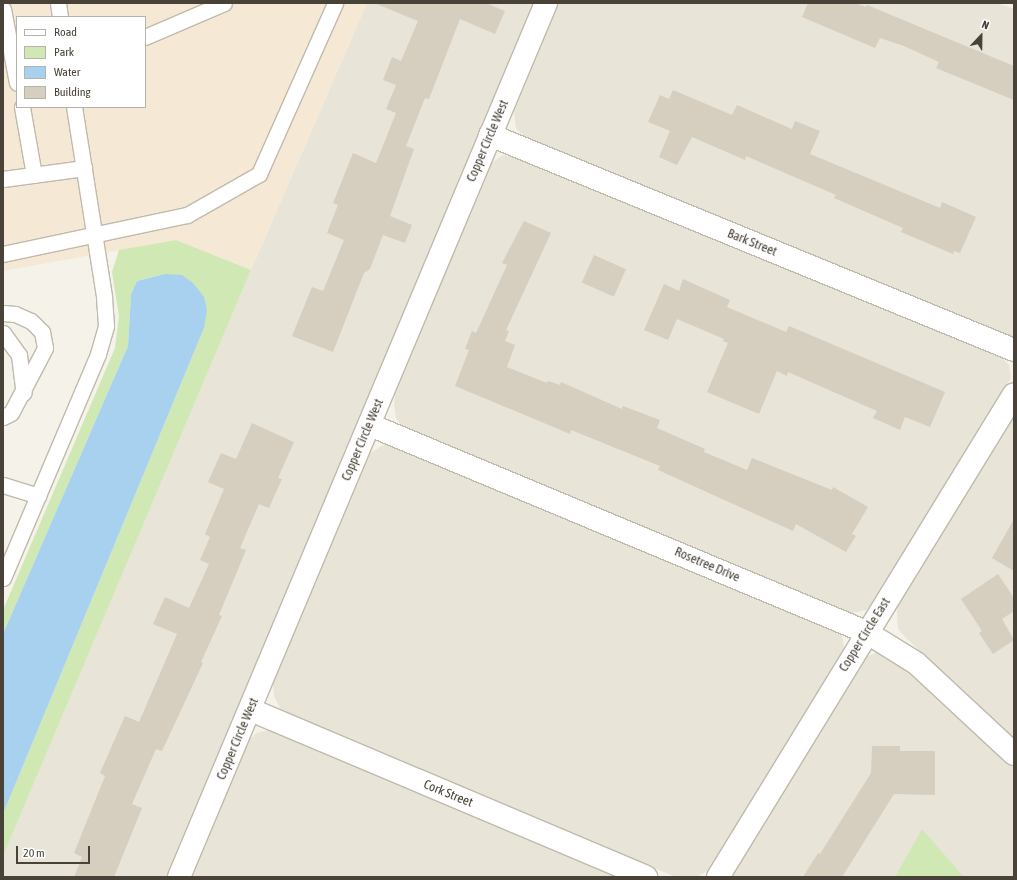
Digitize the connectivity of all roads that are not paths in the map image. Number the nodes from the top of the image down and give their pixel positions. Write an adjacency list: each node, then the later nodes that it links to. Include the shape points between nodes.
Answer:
1 (58, 3): 6 (lane)
2 (224, 3): 7 (lane)
3 (335, 3): 15 (lane, via 259,174 187,215)
4 (546, 3): 11 (street, Copper Circle West)
5 (3, 9): 8 (lane)
6 (60, 16)
7 (146, 37)
8 (16, 78)
9 (22, 108): 13 (lane)
10 (74, 108): 12 (lane)
11 (490, 135): 19 (street, Bark Street); 23 (street, Copper Circle West)
12 (84, 168): 13 (lane); 15 (lane)
13 (34, 175): 14 (lane)
14 (3, 179)
15 (95, 236): 16 (lane); 25 (lane, via 106,326 98,354)
16 (3, 254)
17 (3, 313): 20 (lane, via 15,314 31,321 42,332 45,348)
18 (3, 333): 20 (lane, via 19,355)
19 (1014, 350)
20 (24, 393): 22 (lane, via 11,413)
21 (1014, 394): 27 (street, Copper Circle East)
22 (3, 417)
23 (370, 425): 27 (street, Rosetree Drive); 28 (street, Copper Circle West)
24 (3, 485): 25 (lane)
25 (38, 496): 26 (lane)
26 (3, 578)
27 (866, 632): 29 (street, Rosetree Drive, via 916,663); 32 (street, Copper Circle East)
28 (251, 710): 30 (street, Copper Circle West); 31 (street, Cork Street)
29 (1014, 754)
30 (179, 877)
31 (646, 877)
32 (718, 877)

